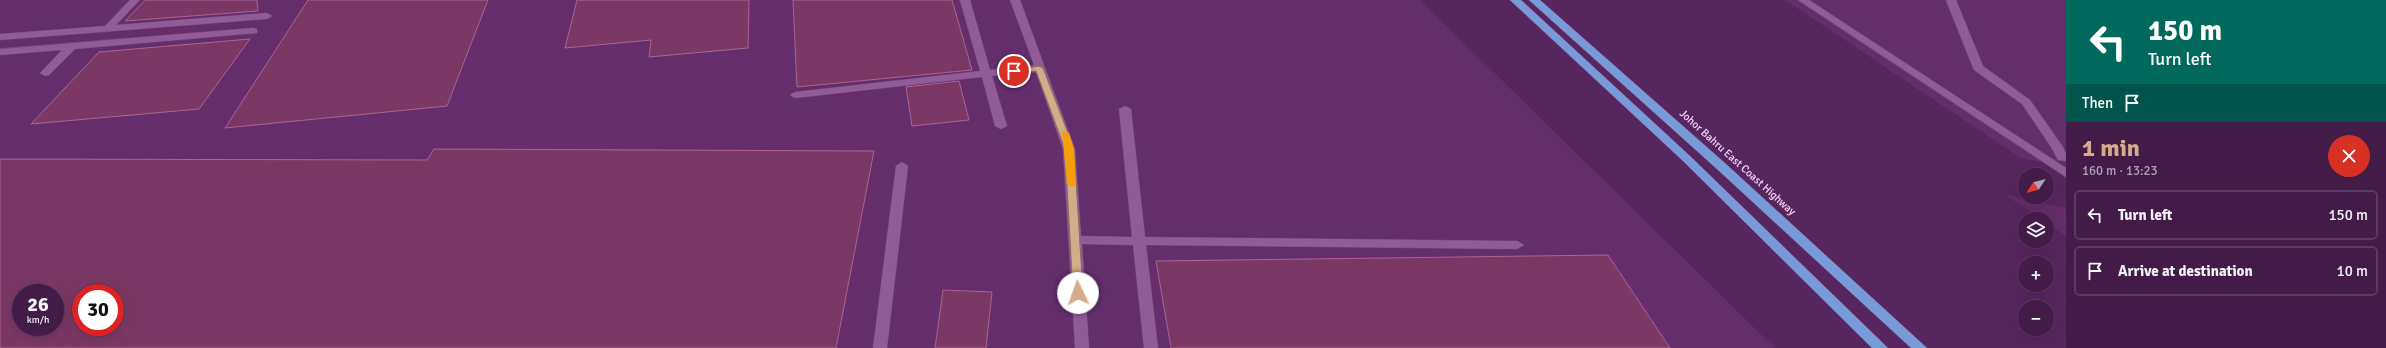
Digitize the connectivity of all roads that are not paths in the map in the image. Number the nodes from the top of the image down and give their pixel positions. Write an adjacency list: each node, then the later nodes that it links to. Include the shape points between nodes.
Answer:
1 (135, 0): 9 (street)
2 (965, 0): 16 (street)
3 (1015, 0): 14 (street)
4 (1515, 0): 30 (highway, via 1686,158)
5 (1534, 0): 31 (highway, Johor Bahru East Coast Highway)
6 (1803, 0): 20 (street)
7 (1951, 0): 21 (street, via 1978,68 2026,102)
8 (267, 16): 9 (street)
9 (107, 29): 11 (street)
10 (253, 31): 12 (street)
11 (0, 37)
12 (72, 46): 13 (street); 15 (street)
13 (0, 52)
14 (1039, 68): 16 (street); 24 (street, via 1069,149)
15 (45, 73)
16 (987, 74): 17 (street); 19 (street)
17 (795, 95)
18 (1125, 108): 25 (street)
19 (1002, 126)
20 (2035, 153): 21 (street); 23 (street)
21 (2064, 158)
22 (902, 166): 27 (street)
23 (2066, 173)
24 (1075, 240): 25 (street); 28 (street)
25 (1141, 241): 26 (street); 29 (street)
26 (1517, 245)
27 (880, 348)
28 (1082, 348)
29 (1151, 348)
30 (1881, 348)
31 (1920, 348)

